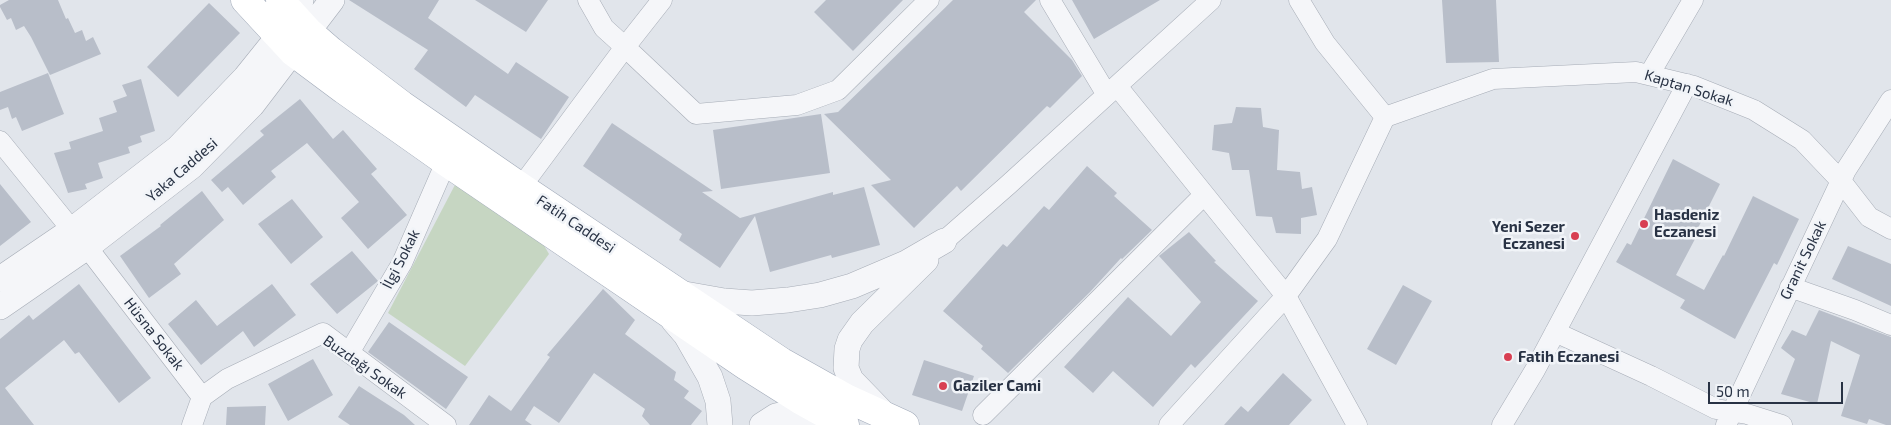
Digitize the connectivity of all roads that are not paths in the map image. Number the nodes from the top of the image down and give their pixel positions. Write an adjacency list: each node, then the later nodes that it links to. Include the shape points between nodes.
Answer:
1 (245, 0): 10 (main road, Fatih Caddesi)
2 (332, 0): 10 (street, Yaka Caddesi)
3 (588, 0): 11 (street, via 604,28)
4 (662, 0): 11 (street)
5 (929, 0): 11 (street, via 838,90 796,105 696,114)
6 (1050, 0): 14 (street)
7 (1211, 0): 14 (street)
8 (1298, 0): 16 (street, via 1325,43)
9 (1693, 0): 12 (street)
10 (292, 22): 18 (main road, Fatih Caddesi, via 344,90); 20 (main road, Fatih Caddesi); 23 (street, Yaka Caddesi, via 245,78 178,148)
11 (625, 46): 20 (street)
12 (1649, 75): 13 (street, Kaptan Sokak); 16 (street, Kaptan Sokak, via 1636,72 1493,79)
13 (1687, 84): 19 (street, Kaptan Sokak, via 1754,110 1802,140); 31 (street)
14 (1112, 90): 21 (street); 24 (street)
15 (1891, 100): 19 (street, Granit Sokak)
16 (1385, 118): 27 (street, via 1327,239)
17 (0, 141): 23 (street, Hüsna Sokak)
18 (446, 162): 28 (main road, Fatih Caddesi); 32 (street, İlgi Sokak, via 402,263)
19 (1841, 181): 22 (street, Kaptan Sokak, via 1869,216); 26 (street, Granit Sokak)
20 (521, 187): 28 (main road, Fatih Caddesi, via 602,240)
21 (1204, 195): 27 (street); 34 (street)
22 (1891, 229)
23 (79, 239): 25 (street, Yaka Caddesi); 29 (street, Yaka Caddesi); 33 (street, Hüsna Sokak)
24 (944, 242): 28 (street, via 906,263 852,286 820,294 752,303); 37 (street, via 862,323 847,349 846,368 851,380 869,400)
25 (0, 279)
26 (1790, 287): 30 (street); 35 (street, Granit Sokak)
27 (1286, 296): 42 (street); 43 (street)
28 (672, 303): 36 (main road, Fatih Caddesi, via 746,366); 37 (main road, Fatih Caddesi, via 846,398); 40 (street, via 710,378 718,401)
29 (0, 307)
30 (1891, 325)
31 (1555, 332): 35 (street, via 1651,376); 44 (street)
32 (349, 353): 33 (street, Buzdağı Sokak, via 323,334 227,379); 39 (street, Buzdağı Sokak)
33 (202, 397): 38 (street)
34 (983, 415)
35 (1729, 418): 45 (street, via 1747,414)
36 (835, 420): 41 (street, via 785,414)
37 (899, 422)
38 (192, 425)
39 (446, 425)
40 (720, 425)
41 (762, 425)
42 (1169, 425)
43 (1357, 425)
44 (1502, 425)
45 (1782, 425)

